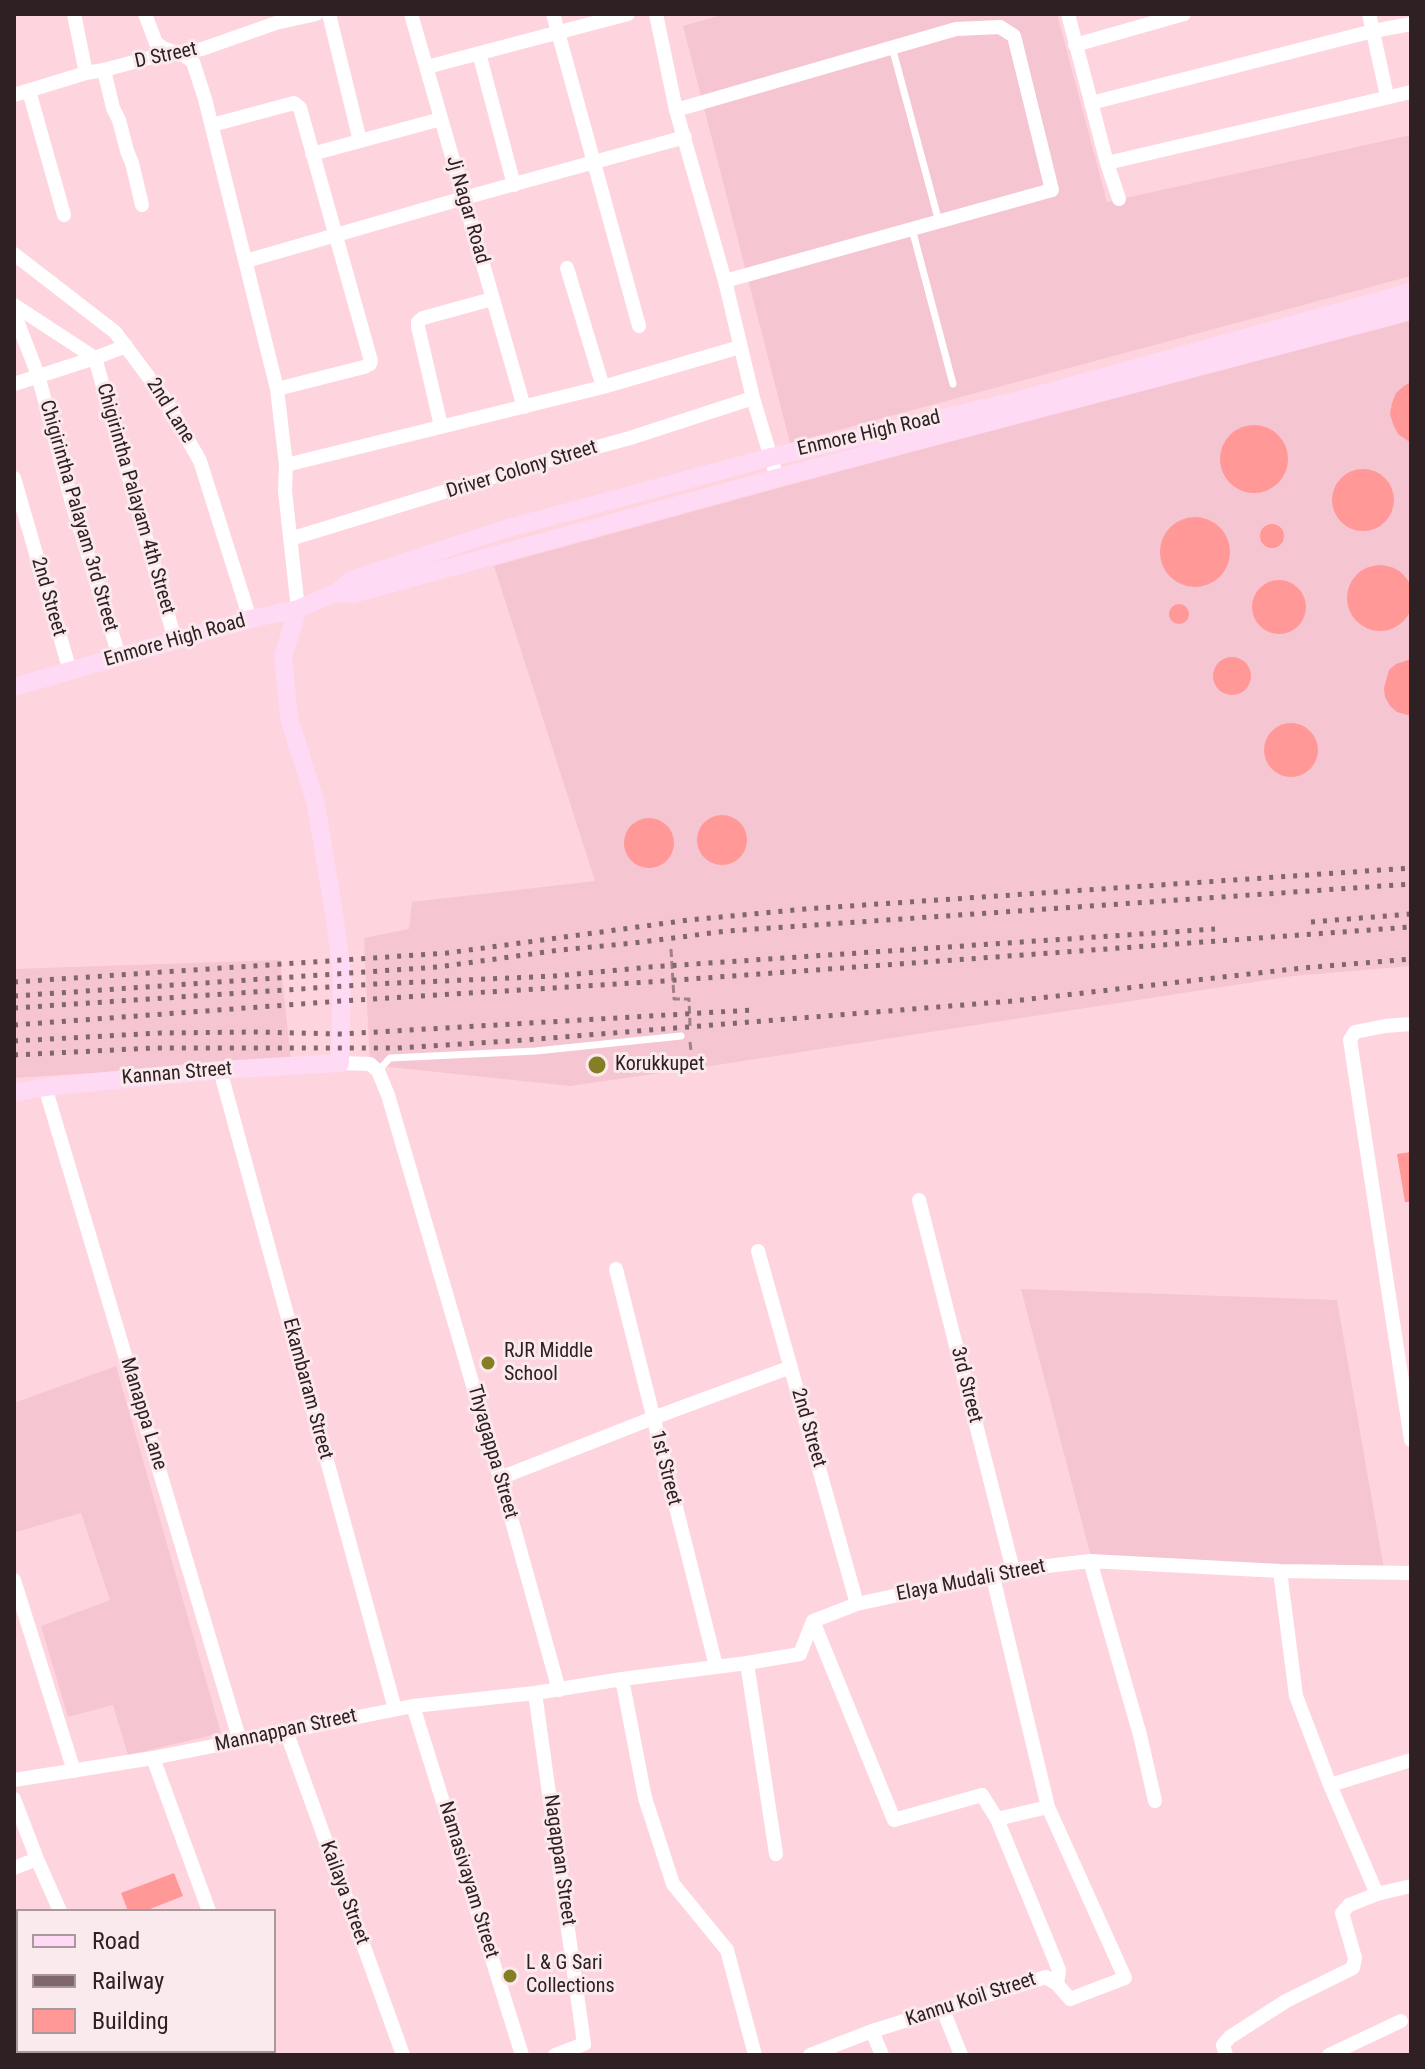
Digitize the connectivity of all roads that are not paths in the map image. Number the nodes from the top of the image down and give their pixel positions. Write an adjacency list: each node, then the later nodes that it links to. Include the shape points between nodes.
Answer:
1 (74, 14): 23 (street)
2 (145, 14): 19 (street, via 156,43)
3 (316, 14): 12 (street, D Street)
4 (329, 14): 32 (street)
5 (411, 14): 21 (street, Jj Nagar Road)
6 (553, 14): 16 (street)
7 (628, 14): 13 (street)
8 (656, 14): 28 (street)
9 (1068, 14): 17 (street)
10 (1184, 14): 17 (street)
11 (1369, 14): 15 (street)
12 (275, 18): 19 (street, D Street, via 202,49)
13 (595, 18): 16 (street)
14 (1411, 24): 15 (street)
15 (1373, 31): 26 (street); 27 (street)
16 (557, 33): 20 (street); 35 (street)
17 (1075, 45): 27 (street)
18 (892, 47): 28 (street); 41 (lane); 41 (street, via 956,29 1000,27 1014,36 1052,190)
19 (171, 52): 22 (street, D Street); 30 (street, via 193,62)
20 (479, 53): 21 (street); 36 (street)
21 (427, 67): 29 (street, Jj Nagar Road)
22 (104, 70): 23 (street, D Street); 39 (street)
23 (86, 73): 25 (street, D Street)
24 (1411, 92): 26 (street)
25 (21, 93): 40 (street)
26 (1387, 96): 34 (street)
27 (1091, 103): 34 (street)
28 (676, 110): 31 (street)
29 (441, 119): 32 (street); 37 (street, Jj Nagar Road)
30 (212, 125): 33 (street, via 297,104); 45 (street)
31 (685, 137): 35 (street); 47 (street)
32 (360, 141): 33 (street)
33 (312, 154): 43 (street)
34 (1107, 163): 38 (street)
35 (593, 164): 36 (street); 53 (street)
36 (514, 185): 37 (street)
37 (464, 198): 43 (street); 49 (street, Jj Nagar Road)
38 (1119, 199)
39 (142, 205)
40 (64, 215)
41 (939, 222): 42 (street)
42 (912, 229): 47 (street); 59 (lane)
43 (336, 234): 45 (street); 61 (street, via 371,363)
44 (14, 254): 54 (street, 2nd Lane)
45 (246, 261): 61 (street)
46 (567, 268): 60 (street)
47 (725, 281): 55 (street)
48 (1411, 292): 65 (main road, Enmore High Road, via 1020,400)
49 (492, 299): 63 (street, Jj Nagar Road); 64 (street, via 418,322)
50 (14, 305): 56 (street)
51 (1411, 311): 68 (main road, Enmore High Road)
52 (14, 313): 57 (street, Chigirintha Palayam 3rd Street)
53 (639, 326)
54 (126, 346): 56 (street); 72 (street, 2nd Lane, via 165,399 200,461)
55 (740, 347): 60 (street); 62 (street)
56 (95, 358): 57 (street); 73 (street, Chigirintha Palayam 4th Street)
57 (38, 375): 58 (street); 74 (street, Chigirintha Palayam 3rd Street)
58 (14, 384)
59 (953, 384)
60 (603, 387): 63 (street)
61 (277, 389): 66 (street)
62 (753, 398): 65 (street); 69 (street, Driver Colony Street)
63 (524, 407): 64 (street)
64 (441, 426): 66 (street)
65 (771, 457): 68 (street); 70 (main road, Enmore High Road, via 505,529 353,579)
66 (286, 465): 69 (street)
67 (14, 478): 75 (street, 2nd Street)
68 (777, 478): 70 (main road, Enmore High Road, via 353,594)
69 (290, 539): 71 (street)
70 (335, 593): 71 (main road, Enmore High Road)
71 (298, 609): 72 (main road, Enmore High Road); 79 (main road, via 283,656 289,718 316,804 335,920 342,975)
72 (250, 619): 73 (main road, Enmore High Road)
73 (175, 640): 74 (main road, Enmore High Road)
74 (119, 656): 75 (main road, Enmore High Road)
75 (70, 671): 76 (main road, Enmore High Road)
76 (14, 687)
77 (1411, 1024): 89 (street, via 1355,1032 1350,1040)
78 (681, 1036): 81 (lane, via 536,1051 390,1058)
79 (340, 1063): 80 (main road, Kannan Street); 81 (street, via 370,1064)
80 (220, 1070): 82 (main road, Kannan Street); 105 (street, Ekambaram Street)
81 (378, 1071): 90 (street, Thyagappa Street)
82 (45, 1087): 83 (main road, Kannan Street); 107 (street, Manappa Lane)
83 (14, 1093)
84 (919, 1200): 92 (street, 3rd Street)
85 (758, 1251): 87 (street, 2nd Street)
86 (616, 1269): 88 (street, 1st Street)
87 (791, 1367): 88 (street); 97 (street, 2nd Street)
88 (653, 1418): 90 (street); 100 (street, 1st Street)
89 (1411, 1440)
90 (500, 1478): 102 (street, Thyagappa Street)
91 (1090, 1561): 92 (street, Elaya Mudali Street); 93 (street, Elaya Mudali Street); 114 (street)
92 (1013, 1570): 94 (street, Elaya Mudali Street)
93 (1280, 1571): 95 (street, Elaya Mudali Street); 112 (street, via 1296,1696)
94 (992, 1573): 97 (street, Elaya Mudali Street); 115 (street)
95 (1411, 1573)
96 (14, 1580): 110 (street)
97 (857, 1604): 98 (street, Elaya Mudali Street)
98 (813, 1621): 99 (street, via 800,1654); 116 (street, via 894,1820 982,1795)
99 (747, 1663): 100 (street); 117 (street)
100 (716, 1666): 101 (street)
101 (622, 1679): 102 (street); 131 (street, via 645,1798 673,1884 727,1950)
102 (559, 1690): 103 (street, Mannappan Street)
103 (535, 1693): 104 (street, Mannappan Street); 130 (street, Nagappan Street, via 584,2044)
104 (413, 1706): 105 (street, Mannappan Street); 129 (street, Namasivayam Street)
105 (395, 1709): 106 (street, Mannappan Street)
106 (286, 1731): 107 (street, Mannappan Street); 128 (street, Kailaya Street)
107 (240, 1741): 108 (street, Mannappan Street)
108 (153, 1758): 110 (street, Mannappan Street); 123 (street)
109 (1411, 1760): 112 (street)
110 (74, 1771): 111 (street, Mannappan Street)
111 (14, 1780)
112 (1330, 1785): 121 (street)
113 (14, 1799): 118 (street)
114 (1155, 1801)
115 (1048, 1807): 116 (street); 124 (street, Kannu Koil Street, via 1125,1978 1070,1999)
116 (997, 1819): 124 (street, via 1059,1970)
117 (776, 1854)
118 (37, 1859): 119 (street); 122 (street)
119 (14, 1868)
120 (1411, 1886): 121 (street)
121 (1377, 1894): 135 (street, via 1342,1913 1353,1968 1230,2037 1223,2045)
122 (59, 1909)
123 (208, 1909)
124 (1057, 1984): 125 (street, Kannu Koil Street, via 1046,1977)
125 (943, 2010): 127 (street, Kannu Koil Street); 134 (street)
126 (1401, 2021): 136 (street)
127 (872, 2031): 132 (street, Kannu Koil Street); 133 (street)
128 (403, 2055)
129 (522, 2055)
130 (555, 2055)
131 (755, 2055)
132 (810, 2055)
133 (882, 2055)
134 (961, 2055)
135 (1226, 2055)
136 (1329, 2055)

